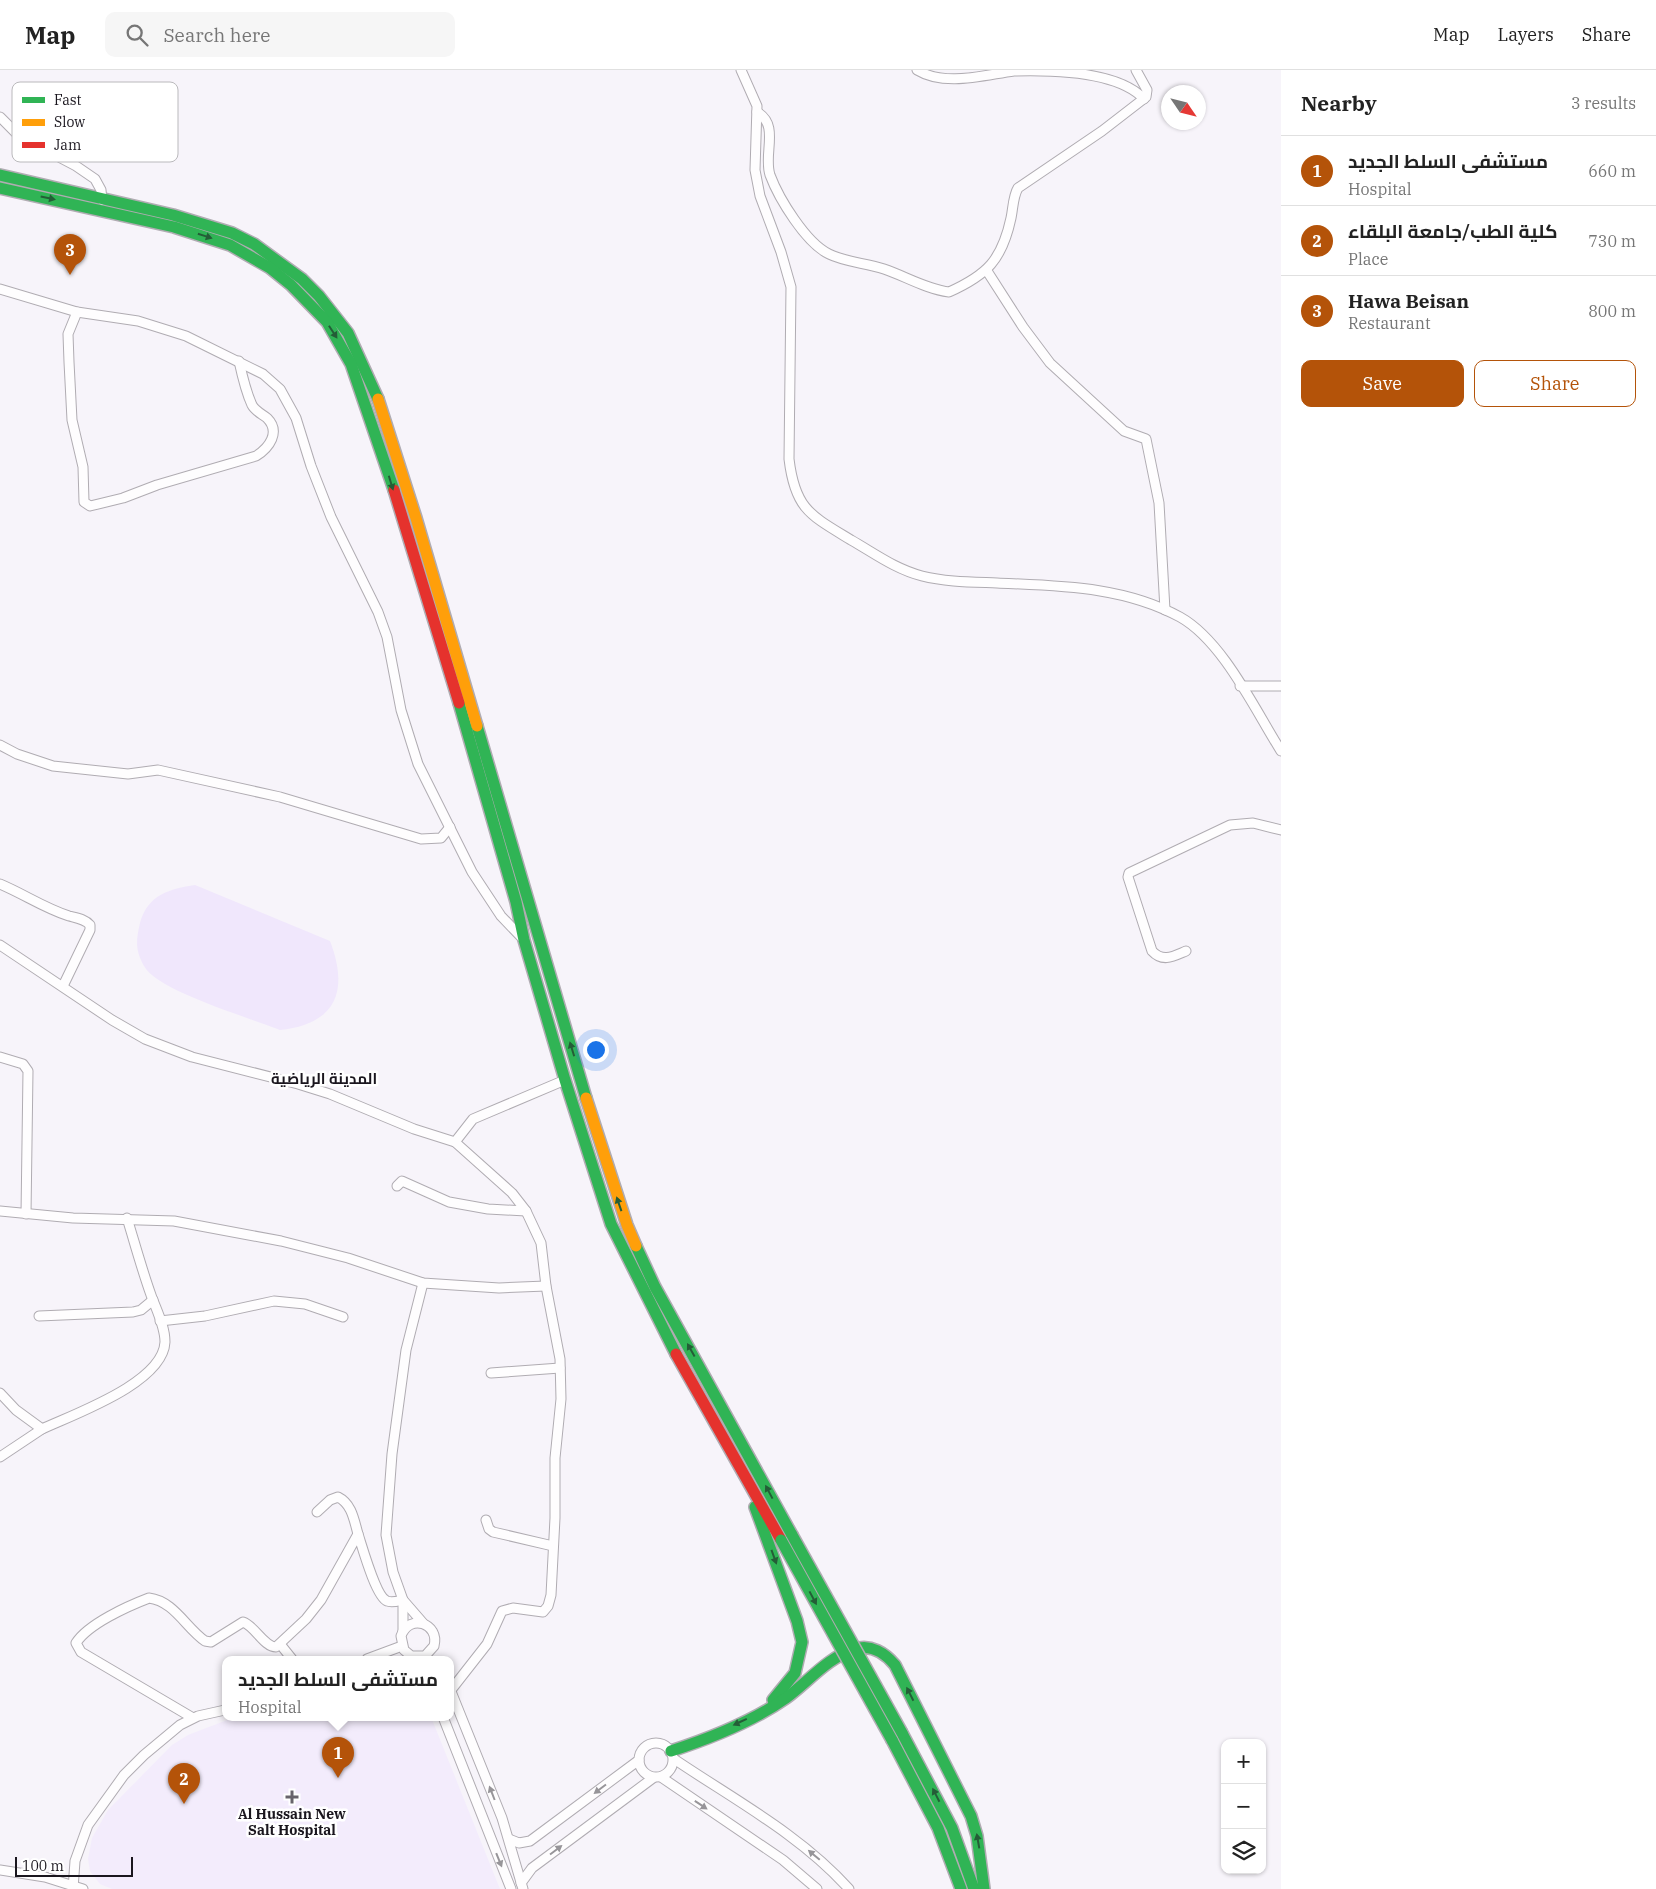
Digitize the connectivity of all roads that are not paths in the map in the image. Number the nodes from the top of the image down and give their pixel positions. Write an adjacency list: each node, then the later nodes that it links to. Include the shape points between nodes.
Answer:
1 (741, 70): 5 (street, via 751,88)
2 (917, 70): 4 (street, via 938,78 991,76 1027,70 1086,72 1133,88)
3 (1136, 70): 4 (street, via 1148,93)
4 (1144, 99): 12 (street, via 1018,188 1003,243)
5 (757, 112): 12 (street, via 764,116 769,128 770,176 797,222 822,250 948,292); 16 (street, via 756,180 791,287 789,459 792,483 803,506 876,556 921,575 970,582 1104,591 1138,598)
6 (0, 117): 7 (street)
7 (12, 129)
8 (68, 162): 11 (street, via 95,179)
9 (0, 175): 11 (main road)
10 (0, 188): 24 (main road, one-way to 24, via 174,227 230,245 270,268 327,322 351,364 370,415 437,628 516,902)
11 (102, 200): 83 (main road, one-way to 11, bridge, via 941,1804 655,1287 627,1225 501,815 440,593 376,393 360,354 319,296 254,244 206,223)
12 (987, 271): 16 (street, via 1050,363 1124,431 1146,438 1159,503)
13 (0, 289): 14 (street)
14 (76, 312): 15 (street, via 161,327); 15 (street, via 68,334 72,420 83,467 84,502 90,506 256,456 268,448 272,427 254,408)
15 (239, 361): 21 (street, via 272,380 296,418 331,517 378,612 387,637 411,747)
16 (1165, 610): 17 (street, via 1191,624 1207,638)
17 (1240, 686): 18 (street); 20 (street)
18 (1281, 686)
19 (0, 745): 21 (street, via 53,766 128,774 158,770 280,797 421,839 441,838)
20 (1281, 751)
21 (450, 827): 24 (street, via 488,898)
22 (1281, 830): 26 (street, via 1253,823 1230,825 1129,873 1152,951 1167,959)
23 (0, 884): 27 (street, via 41,906 90,925)
24 (524, 940): 29 (main road)
25 (0, 945): 27 (street)
26 (1186, 951)
27 (63, 986): 30 (street, via 112,1020 174,1052 298,1084)
28 (0, 1057): 34 (street, via 23,1064 28,1071)
29 (565, 1080): 30 (street, via 473,1119); 47 (main road, via 616,1236 661,1328)
30 (455, 1142): 32 (street, via 501,1182)
31 (397, 1186): 32 (street, via 402,1180 449,1202)
32 (526, 1211): 37 (street, via 542,1243)
33 (0, 1212): 34 (street)
34 (26, 1214): 35 (street)
35 (128, 1218): 36 (street, via 174,1221 264,1237 348,1258); 38 (street)
36 (423, 1283): 37 (street, via 516,1288); 52 (street, via 404,1359 386,1527 388,1551)
37 (546, 1286): 42 (street, via 554,1318)
38 (153, 1300): 39 (street, via 133,1312); 41 (street)
39 (39, 1316)
40 (343, 1317): 41 (street, via 305,1304 274,1301 205,1316)
41 (160, 1321): 45 (street, via 164,1347 147,1373 101,1402)
42 (560, 1368): 43 (street); 51 (street)
43 (491, 1373)
44 (0, 1393): 45 (street)
45 (42, 1429): 46 (street)
46 (0, 1457)
47 (738, 1463): 66 (main road, one-way to 66, via 798,1621 802,1642 799,1663 790,1682); 82 (main road, one-way to 82, bridge, via 935,1821)
48 (317, 1512): 50 (street, via 330,1500 341,1498 351,1511)
49 (486, 1520): 51 (street, via 493,1532)
50 (358, 1534): 52 (street, via 384,1599 390,1602); 55 (street, via 321,1600)
51 (553, 1546): 63 (street, via 551,1595 546,1609 539,1613 513,1608 502,1610 487,1644)
52 (403, 1600): 53 (street); 54 (street)
53 (423, 1623): 54 (street, via 412,1624); 57 (street, via 435,1634)
54 (403, 1631): 56 (street)
55 (280, 1644): 58 (street); 67 (street, via 271,1646 243,1622 211,1642 205,1641 171,1608 155,1598 149,1598 90,1628 76,1643 84,1654)
56 (402, 1646): 59 (street); 60 (street)
57 (434, 1646): 61 (street); 62 (street)
58 (290, 1656)
59 (375, 1656)
60 (412, 1656)
61 (425, 1656)
62 (436, 1656)
63 (454, 1686)
64 (454, 1697): 72 (street, one-way to 64)
65 (222, 1711): 67 (street)
66 (762, 1712): 69 (main road, one-way to 69); 84 (main road, one-way to 66, via 977,1836 967,1806 898,1672 885,1655 873,1648 847,1653)
67 (192, 1718): 77 (street, via 144,1755 93,1815 75,1861)
68 (445, 1721): 73 (street)
69 (672, 1755): 70 (street, via 661,1744 649,1745); 71 (street, via 671,1770); 81 (street, one-way to 69, via 797,1842)
70 (639, 1760): 71 (street, via 641,1769); 74 (street, one-way to 74, via 530,1841 519,1843)
71 (657, 1777): 76 (street, one-way to 71, via 532,1868); 80 (street, one-way to 80, via 783,1860)
72 (502, 1818): 73 (street); 74 (street)
73 (485, 1824): 79 (street, one-way to 79)
74 (509, 1839): 76 (street)
75 (0, 1870): 77 (street, via 32,1874)
76 (522, 1886)
77 (73, 1887): 78 (street)
78 (83, 1889)
79 (511, 1889)
80 (817, 1889)
81 (849, 1889)
82 (961, 1889)
83 (974, 1889)
84 (984, 1889)

